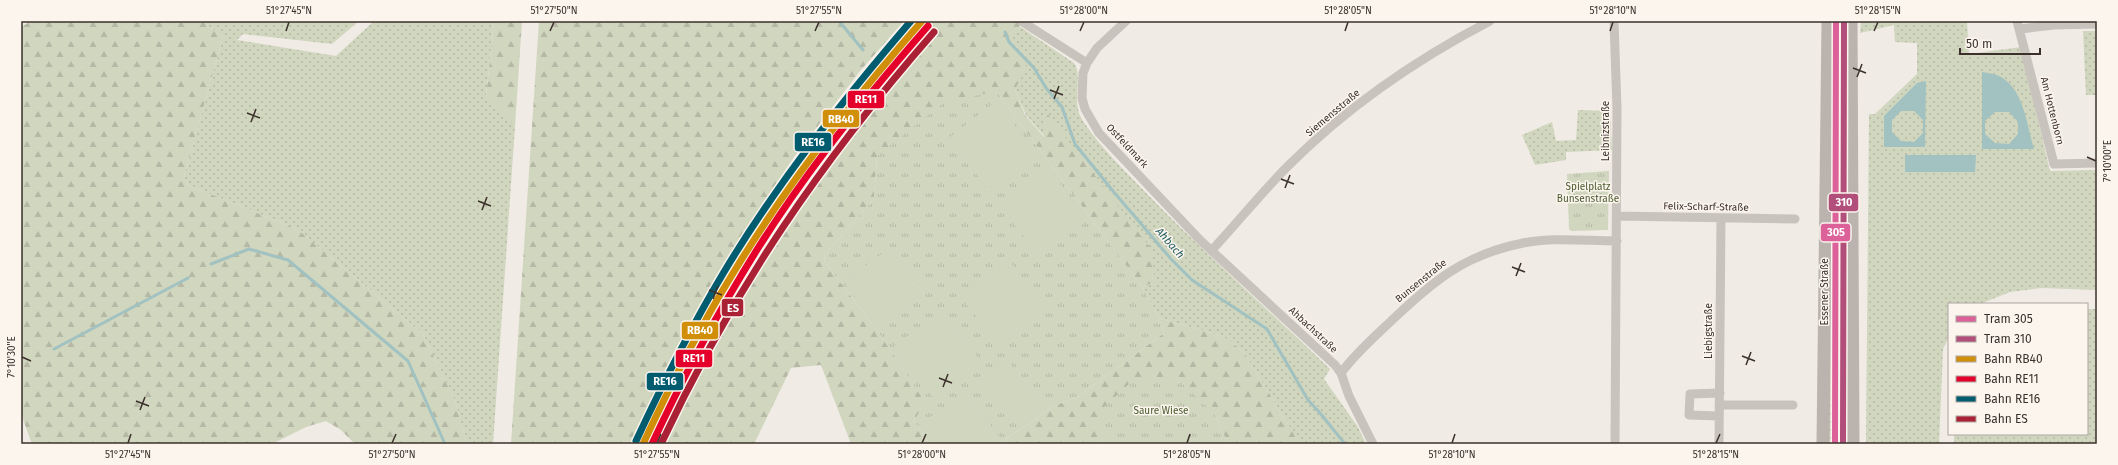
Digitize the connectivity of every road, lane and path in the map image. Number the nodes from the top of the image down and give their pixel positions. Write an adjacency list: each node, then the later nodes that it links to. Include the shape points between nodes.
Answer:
1 (1021, 21): 9 (street)
2 (1126, 21): 9 (street, via 1097,48)
3 (1490, 21): 15 (street, Siemensstraße, via 1407,71 1326,132 1288,166)
4 (1614, 21): 11 (street, Leibnizstraße, via 1617,57)
5 (1828, 21): 24 (main road, Essener Straße)
6 (1851, 21): 25 (main road)
7 (2097, 24): 8 (street)
8 (2019, 25): 10 (street, Am Hottenborn, via 2054,164)
9 (1087, 63): 15 (street, Ostfeldmark, via 1083,73 1082,98 1085,109 1099,133)
10 (2097, 163)
11 (1617, 216): 12 (street, Felix-Scharf-Straße); 14 (street, Leibnizstraße)
12 (1721, 218): 13 (street, Felix-Scharf-Straße); 17 (street, Liebigstraße)
13 (1795, 219)
14 (1617, 241): 16 (street, Bunsenstraße, via 1523,242 1458,265 1438,278 1353,358); 22 (street, Leibnizstraße)
15 (1212, 250): 16 (street, Ahbachstraße)
16 (1341, 373): 21 (street, Ahbachstraße, via 1349,396)
17 (1720, 393): 18 (street, Liebigstraße); 20 (street, via 1690,394 1689,415)
18 (1719, 405): 19 (street); 20 (street, Liebigstraße)
19 (1793, 405)
20 (1719, 416): 23 (street, Liebigstraße)
21 (1373, 444)
22 (1614, 444)
23 (1719, 444)
24 (1823, 444)
25 (1853, 444)

